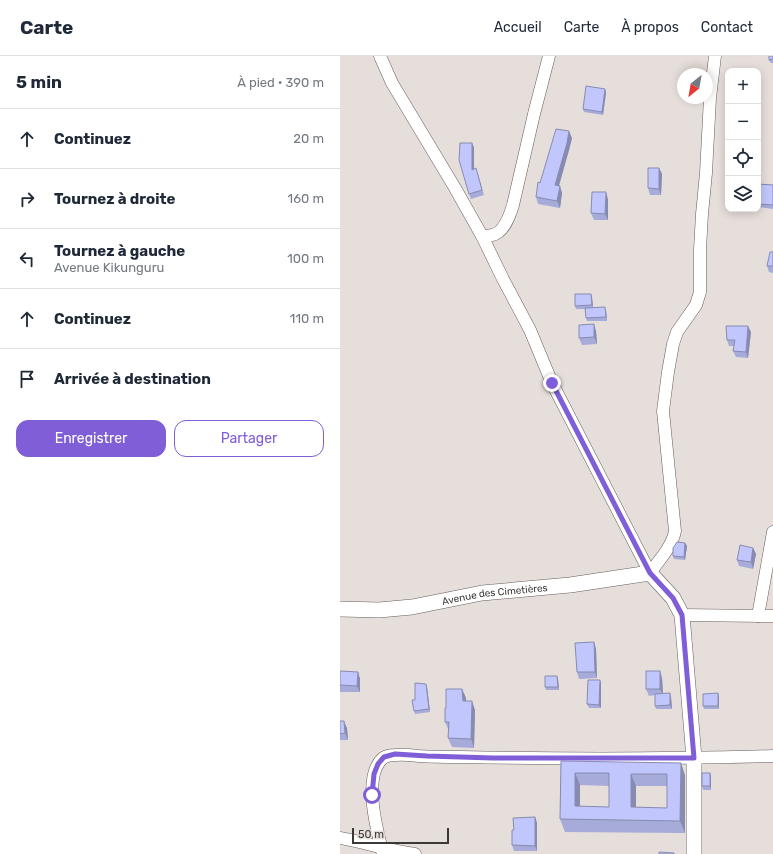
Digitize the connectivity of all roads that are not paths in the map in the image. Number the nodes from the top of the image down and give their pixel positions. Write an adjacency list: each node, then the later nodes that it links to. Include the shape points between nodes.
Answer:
1 (380, 56): 4 (street, via 392,84)
2 (550, 56): 4 (street, via 510,217 503,228 494,235)
3 (715, 56): 6 (street, via 702,214 700,292 673,344 664,405 675,531 671,544)
4 (482, 236): 6 (street, via 530,330 552,383)
5 (773, 532): 9 (street)
6 (650, 573): 7 (street, Avenue des Cimetières, via 570,585 482,593 412,607 379,610); 8 (street, via 673,598)
7 (340, 609)
8 (682, 615): 9 (street); 12 (street)
9 (758, 616): 10 (street)
10 (773, 616)
11 (773, 756): 12 (street)
12 (694, 758): 14 (street, via 493,758 395,754 384,757 374,774 372,795); 16 (street)
13 (340, 835): 14 (street)
14 (382, 850): 15 (street)
15 (415, 854)
16 (694, 854)

